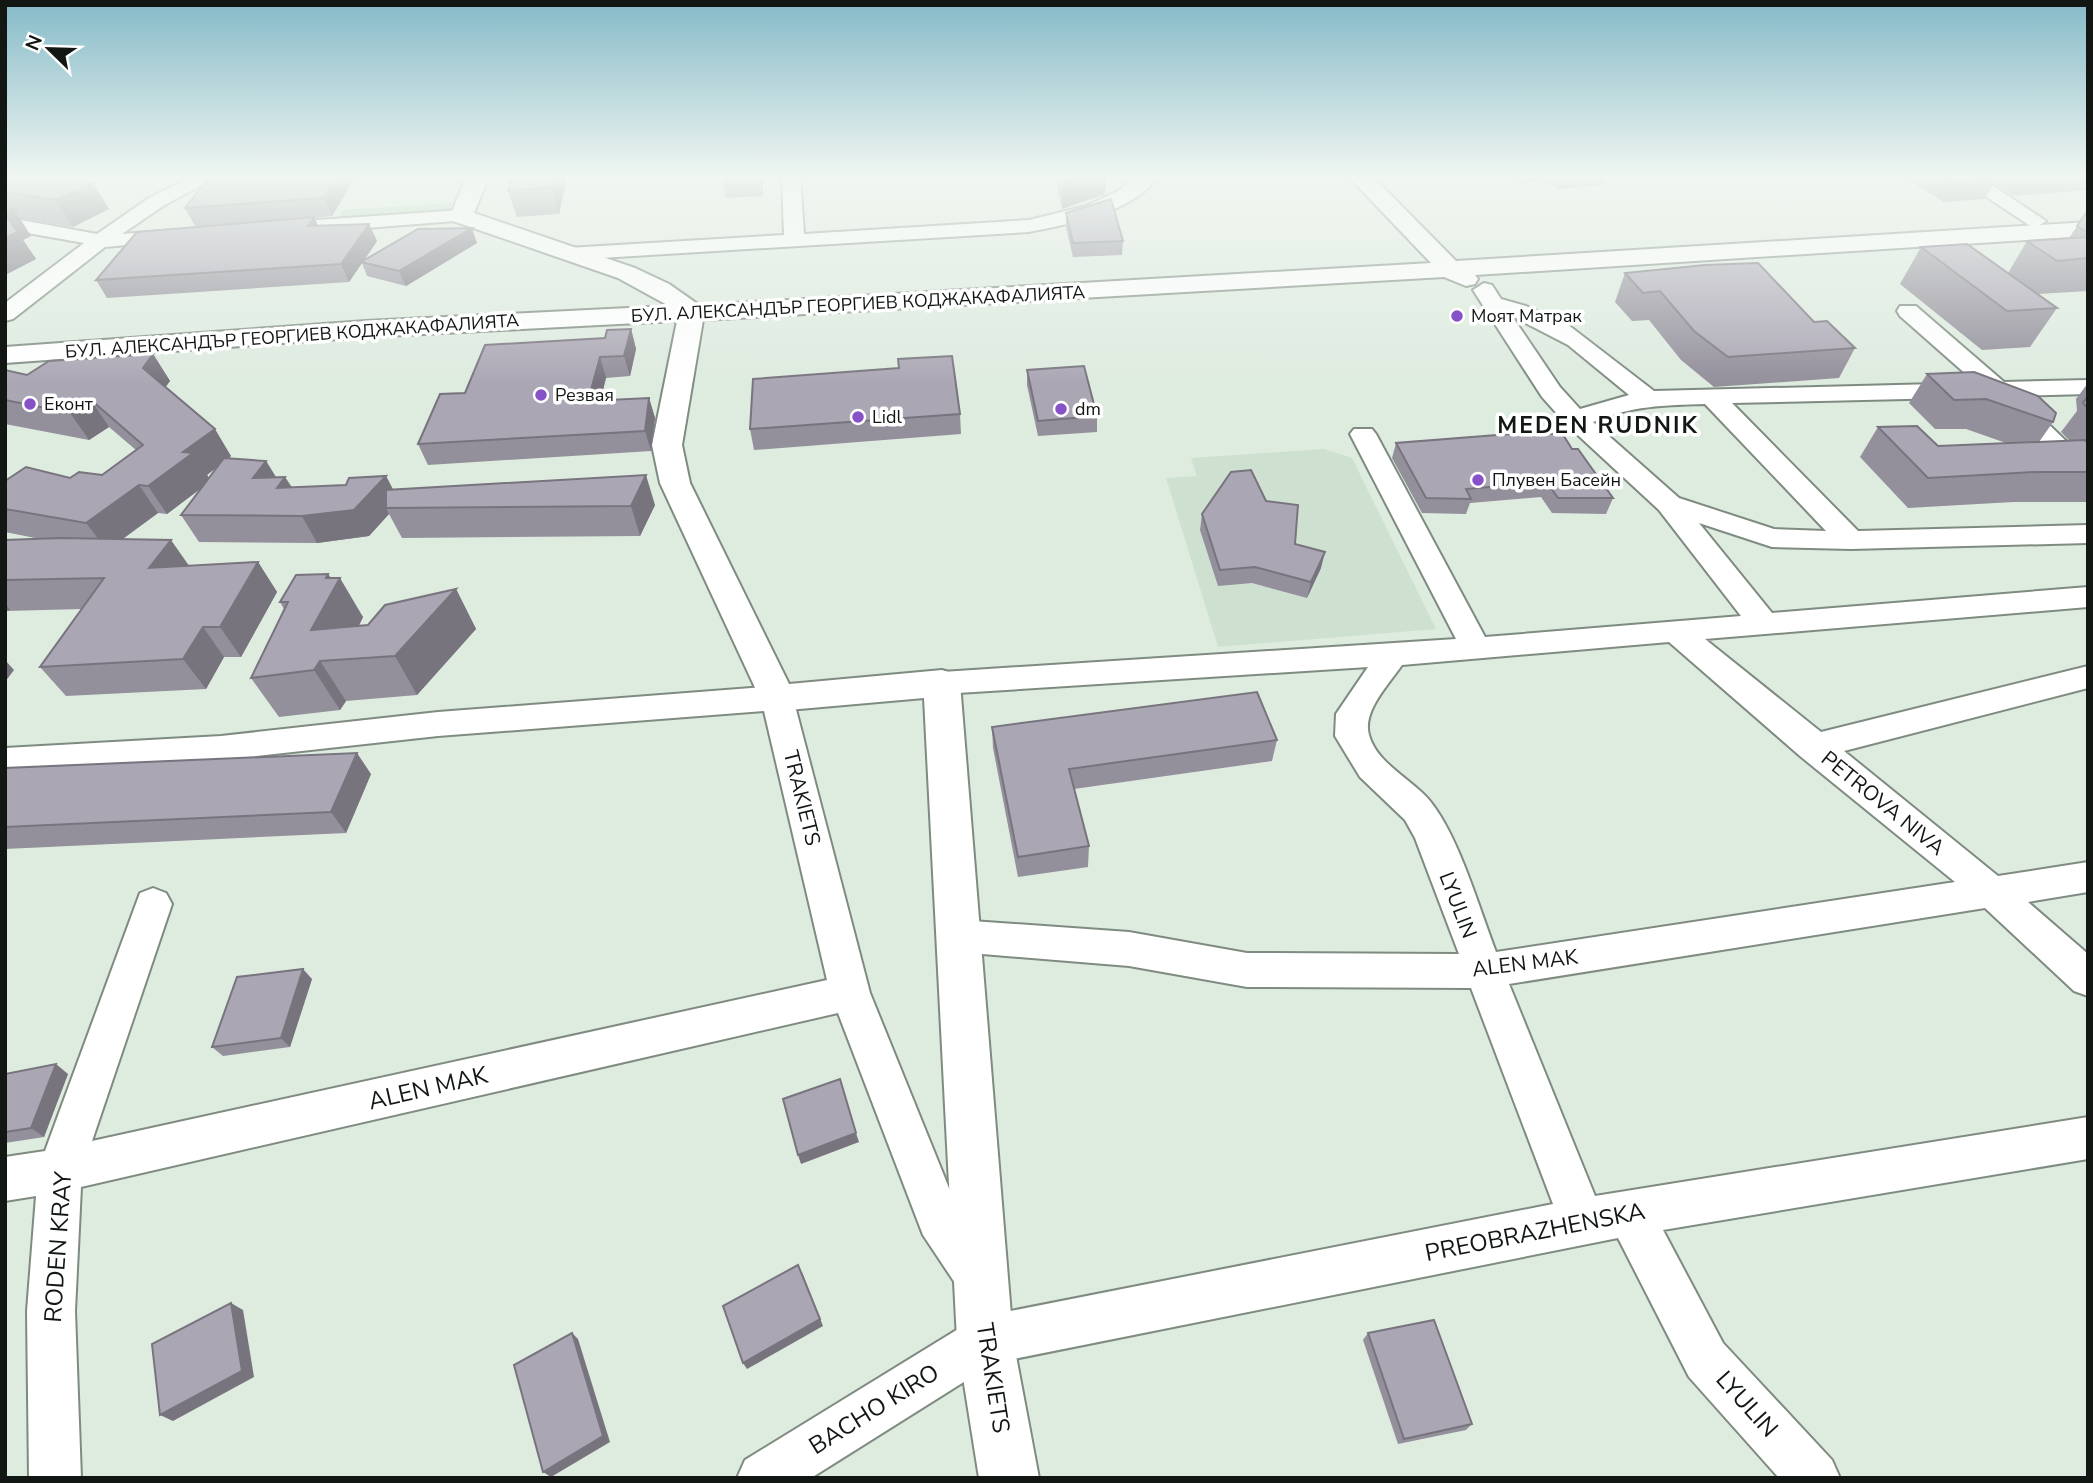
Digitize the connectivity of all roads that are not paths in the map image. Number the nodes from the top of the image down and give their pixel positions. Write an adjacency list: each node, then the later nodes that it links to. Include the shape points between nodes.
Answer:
1 (98, 245): 13 (street)
2 (542, 245): 8 (main road)
3 (713, 245): 8 (street, via 654,249)
4 (1427, 245): 9 (main road)
5 (1447, 245): 11 (main road)
6 (1942, 245): 11 (main road, БУЛ. АЛЕКСАНДЪР ГЕОРГИЕВ КОДЖАКАФАЛИЯТА)
7 (2088, 251): 11 (main road, БУЛ. АЛЕКСАНДЪР ГЕОРГИЕВ КОДЖАКАФАЛИЯТА)
8 (618, 262): 10 (main road)
9 (1452, 271): 11 (main road, БУЛ. АЛЕКСАНДЪР ГЕОРГИЕВ КОДЖАКАФАЛИЯТА); 15 (main road, БУЛ. АЛЕКСАНДЪР ГЕОРГИЕВ КОДЖАКАФАЛИЯТА)
10 (653, 283): 14 (main road); 15 (main road)
11 (1486, 288): 15 (main road, БУЛ. АЛЕКСАНДЪР ГЕОРГИЕВ КОДЖАКАФАЛИЯТА); 21 (street, via 1568,332); 22 (street, via 1551,392)
12 (1908, 311): 19 (street)
13 (5, 314)
14 (619, 315): 15 (main road, БУЛ. АЛЕКСАНДЪР ГЕОРГИЕВ КОДЖАКАФАЛИЯТА); 16 (main road, БУЛ. АЛЕКСАНДЪР ГЕОРГИЕВ КОДЖАКАФАЛИЯТА)
15 (691, 320): 17 (main road, БУЛ. АЛЕКСАНДЪР ГЕОРГИЕВ КОДЖАКАФАЛИЯТА); 35 (main road, TRAKIETS, via 667,444 675,483)
16 (5, 355)
17 (5, 373)
18 (2088, 387): 19 (street)
19 (2000, 391): 20 (street); 24 (street)
20 (1712, 397): 21 (street); 27 (street)
21 (1648, 398): 22 (street)
22 (1576, 420): 25 (street)
23 (1363, 434): 31 (street)
24 (2088, 477)
25 (1669, 504): 27 (street, via 1772,538); 29 (street)
26 (2088, 534): 27 (street)
27 (1851, 540)
28 (2088, 597): 29 (street)
29 (1764, 624): 30 (street)
30 (1675, 631): 31 (street); 36 (street, PETROVA NIVA)
31 (1476, 648): 32 (street)
32 (1393, 655): 34 (street); 42 (street, LYULIN, via 1352,714 1352,736 1372,768 1417,810 1432,836)
33 (2088, 677): 36 (street)
34 (942, 683): 35 (main road); 41 (main road, TRAKIETS)
35 (777, 698): 37 (street, via 438,724 221,747); 44 (street, TRAKIETS)
36 (1812, 747): 39 (street, PETROVA NIVA)
37 (5, 761)
38 (2088, 877): 39 (street, ALEN MAK)
39 (1991, 891): 42 (street, ALEN MAK); 43 (street, PETROVA NIVA)
40 (153, 904): 46 (street, RODEN KRAY)
41 (958, 936): 42 (street, ALEN MAK, via 1129,949 1247,970); 50 (main road, TRAKIETS)
42 (1483, 971): 49 (street, LYULIN)
43 (2088, 979)
44 (850, 993): 46 (street, ALEN MAK); 50 (street, TRAKIETS, via 939,1219)
45 (2088, 1138): 48 (street, PREOBRAZHENSKA)
46 (60, 1170): 47 (street, ALEN MAK); 52 (street, RODEN KRAY, via 51,1311)
47 (5, 1179)
48 (1630, 1214): 49 (street, PREOBRAZHENSKA); 55 (street, LYULIN, via 1706,1360)
49 (1582, 1221): 51 (street, PREOBRAZHENSKA)
50 (979, 1278): 51 (main road, TRAKIETS)
51 (985, 1340): 53 (street, BACHO KIRO); 54 (main road, TRAKIETS)
52 (55, 1478)
53 (763, 1478)
54 (1009, 1478)
55 (1814, 1478)

